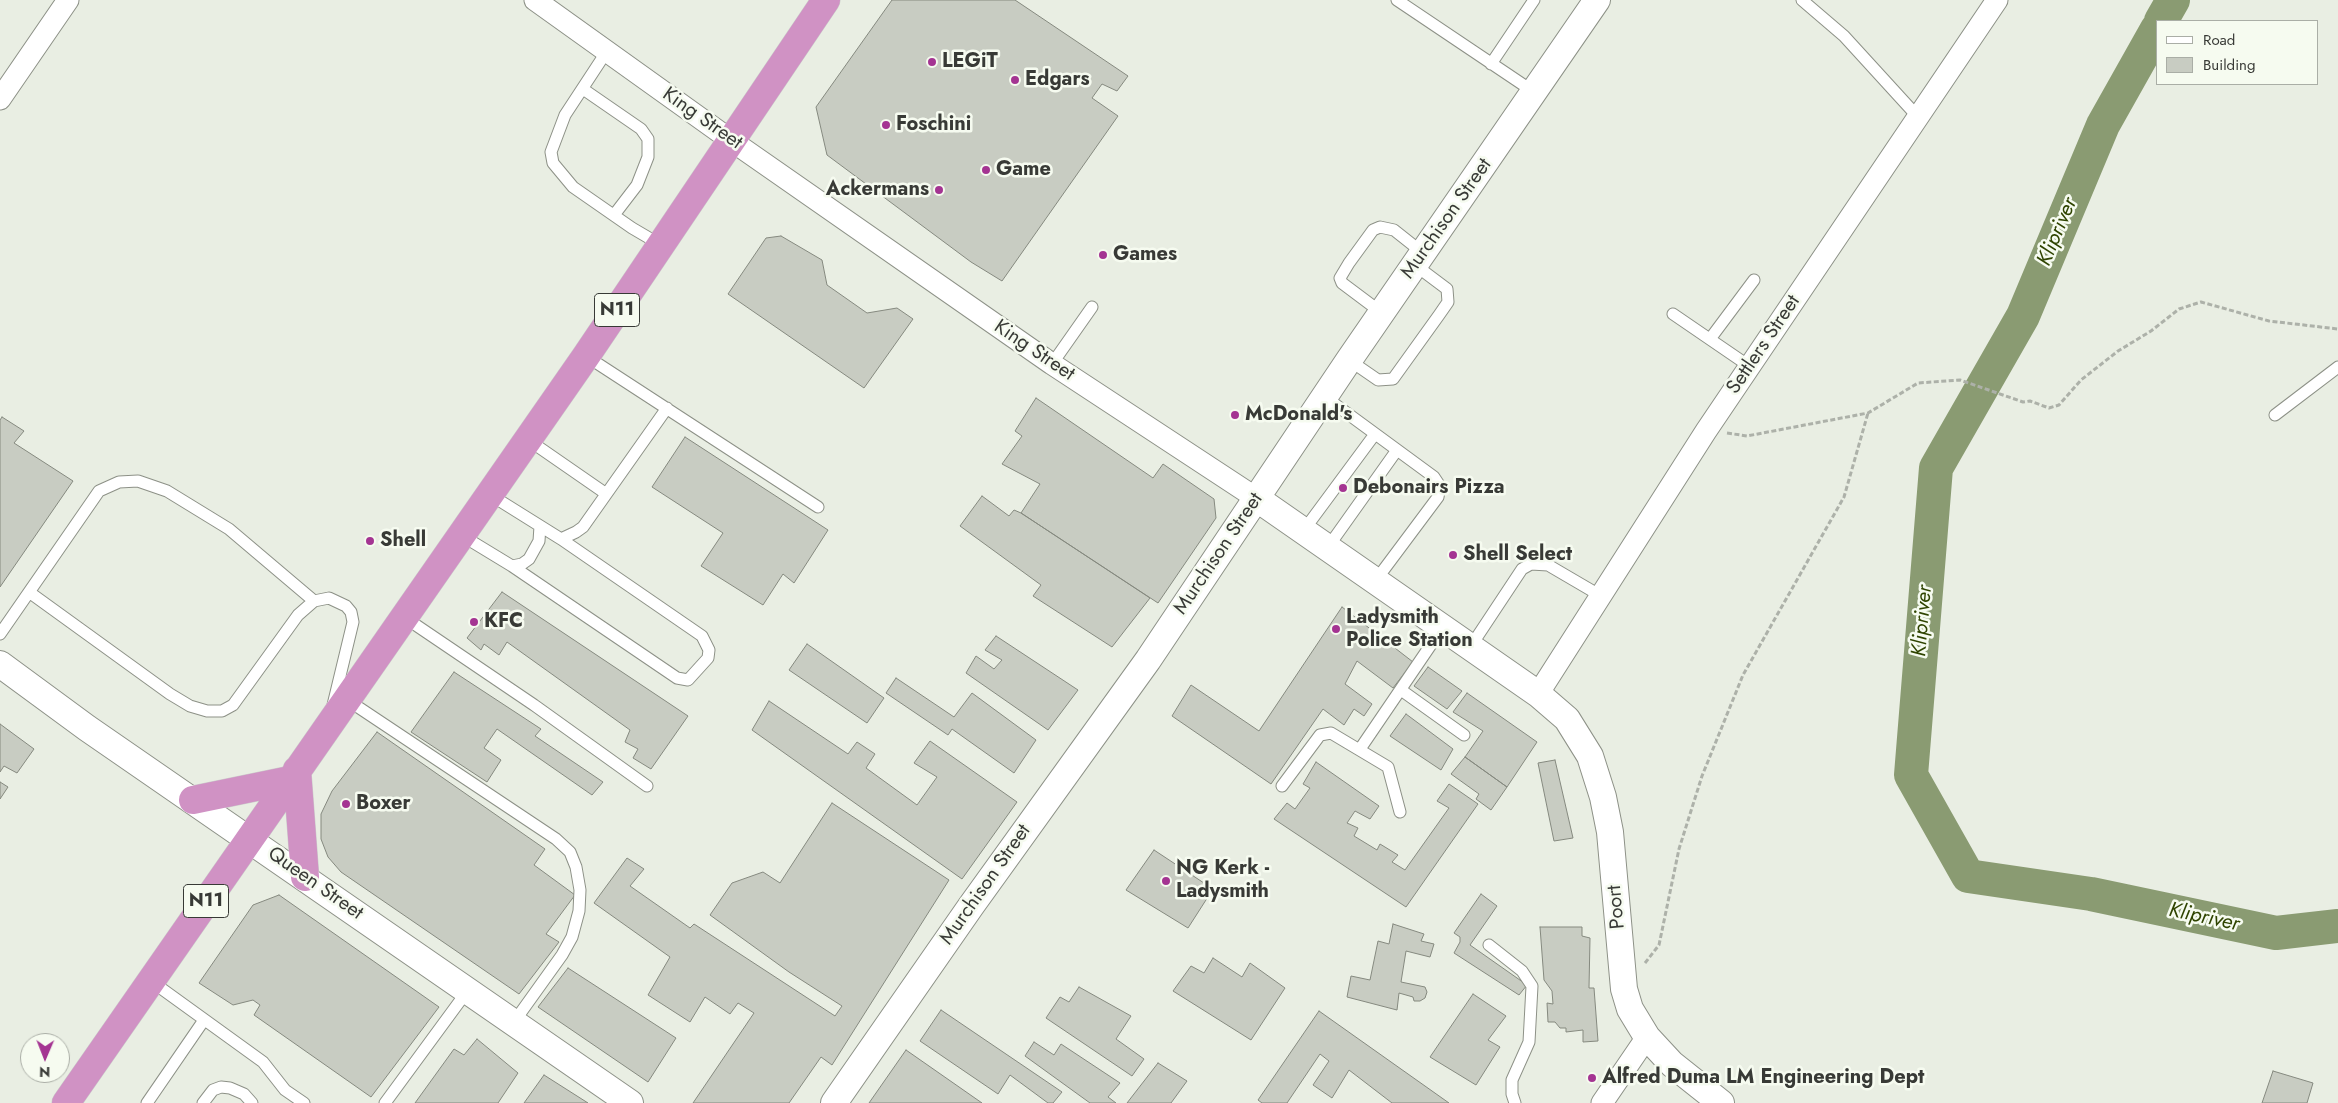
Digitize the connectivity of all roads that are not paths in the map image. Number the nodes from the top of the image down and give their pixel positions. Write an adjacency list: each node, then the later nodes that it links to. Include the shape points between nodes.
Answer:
1 (68, 0): 13 (street)
2 (535, 0): 9 (street, King Street)
3 (826, 0): 15 (highway, N11)
4 (1397, 0): 10 (lane)
5 (1534, 0): 10 (lane)
6 (1597, 0): 12 (street, Murchison Street)
7 (1802, 0): 14 (lane, via 1844,36)
8 (1996, 0): 14 (street, Settlers Street)
9 (607, 51): 11 (lane); 15 (street, King Street)
10 (1491, 64): 12 (lane)
11 (583, 89): 16 (lane, via 565,116 551,152 553,163 573,187); 16 (lane, via 641,129 648,139 648,157 637,185)
12 (1534, 92): 18 (street, Murchison Street)
13 (0, 99)
14 (1918, 117): 27 (street, Settlers Street)
15 (732, 141): 17 (highway, N11); 26 (street, King Street)
16 (614, 215): 17 (lane)
17 (661, 245): 24 (highway, N11)
18 (1419, 259): 21 (street, Murchison Street); 21 (lane, via 1394,230 1380,227 1373,230 1349,263 1340,278 1342,283); 25 (lane, via 1447,289 1448,302 1439,315 1393,379 1378,380)
19 (1754, 280): 23 (lane)
20 (1092, 307): 26 (lane)
21 (1382, 313): 25 (street, Murchison Street)
22 (1673, 314): 23 (lane)
23 (1710, 339): 27 (lane)
24 (586, 356): 30 (lane); 33 (highway, N11)
25 (1349, 360): 29 (street, Murchison Street)
26 (1052, 364): 37 (street, King Street)
27 (1750, 366): 47 (street, Settlers Street)
28 (2338, 367): 31 (lane)
29 (1325, 397): 32 (lane); 37 (street, Murchison Street)
30 (667, 408): 35 (lane); 38 (lane)
31 (2275, 415)
32 (1375, 434): 34 (lane); 40 (lane)
33 (527, 439): 35 (lane); 36 (highway, N11)
34 (1396, 450): 43 (lane); 45 (lane, via 1434,477 1440,489)
35 (605, 493): 42 (lane, via 583,527)
36 (489, 494): 39 (lane); 41 (highway, N11)
37 (1256, 498): 40 (street, King Street); 80 (street, Murchison Street, via 1148,660 970,906)
38 (818, 508)
39 (540, 526): 42 (lane); 44 (lane, via 536,550 522,564)
40 (1304, 530): 43 (street, King Street)
41 (462, 535): 44 (lane); 49 (highway, N11)
42 (561, 539): 44 (lane, via 702,636 709,650 708,658 688,680 677,678)
43 (1328, 547): 45 (street, King Street)
44 (512, 566)
45 (1376, 580): 50 (street, King Street)
46 (29, 592): 48 (lane, via 170,694 190,706 207,711 222,711 233,705 298,615); 48 (lane, via 99,490 119,482 138,481 167,491 229,529); 51 (lane)
47 (1600, 596): 52 (lane, via 1548,564 1531,564 1522,569); 55 (street, Settlers Street)
48 (314, 601): 57 (lane, via 329,598 346,606 353,622)
49 (404, 616): 56 (highway, N11); 61 (lane)
50 (1443, 627): 52 (street, King Street); 54 (lane)
51 (0, 634)
52 (1471, 646): 55 (street, King Street)
53 (3, 671): 63 (street, Queen Street)
54 (1401, 690): 58 (lane); 59 (lane)
55 (1538, 694): 72 (street, Poort, via 1577,732 1599,782 1610,832 1624,989 1630,1009)
56 (346, 699): 57 (highway, N11); 71 (lane, via 556,839 570,852 580,890 579,911 572,937)
57 (329, 724): 60 (highway, N11)
58 (1464, 735)
59 (1360, 749): 62 (lane, via 1339,736 1323,734); 64 (lane, via 1388,767)
60 (294, 775): 63 (highway); 65 (highway, N11); 66 (highway)
61 (647, 786)
62 (1282, 786)
63 (193, 800): 65 (street, Queen Street)
64 (1400, 812)
65 (250, 838): 66 (street, Queen Street); 68 (highway, N11)
66 (304, 877): 69 (street, Queen Street)
67 (1489, 945): 81 (lane, via 1522,971 1532,986 1529,1042 1512,1080)
68 (151, 981): 70 (lane); 73 (highway, N11)
69 (468, 990): 71 (street, Queen Street); 78 (lane)
70 (204, 1020): 74 (lane); 77 (lane, via 263,1062 285,1090)
71 (514, 1022): 79 (street, Queen Street)
72 (1647, 1037): 82 (street); 83 (street, Poort, via 1672,1064)
73 (66, 1103)
74 (146, 1103)
75 (203, 1103): 76 (lane, via 213,1090 221,1086 244,1094)
76 (252, 1103)
77 (304, 1103)
78 (385, 1103)
79 (630, 1103)
80 (834, 1103)
81 (1516, 1103)
82 (1602, 1103)
83 (1721, 1103)

